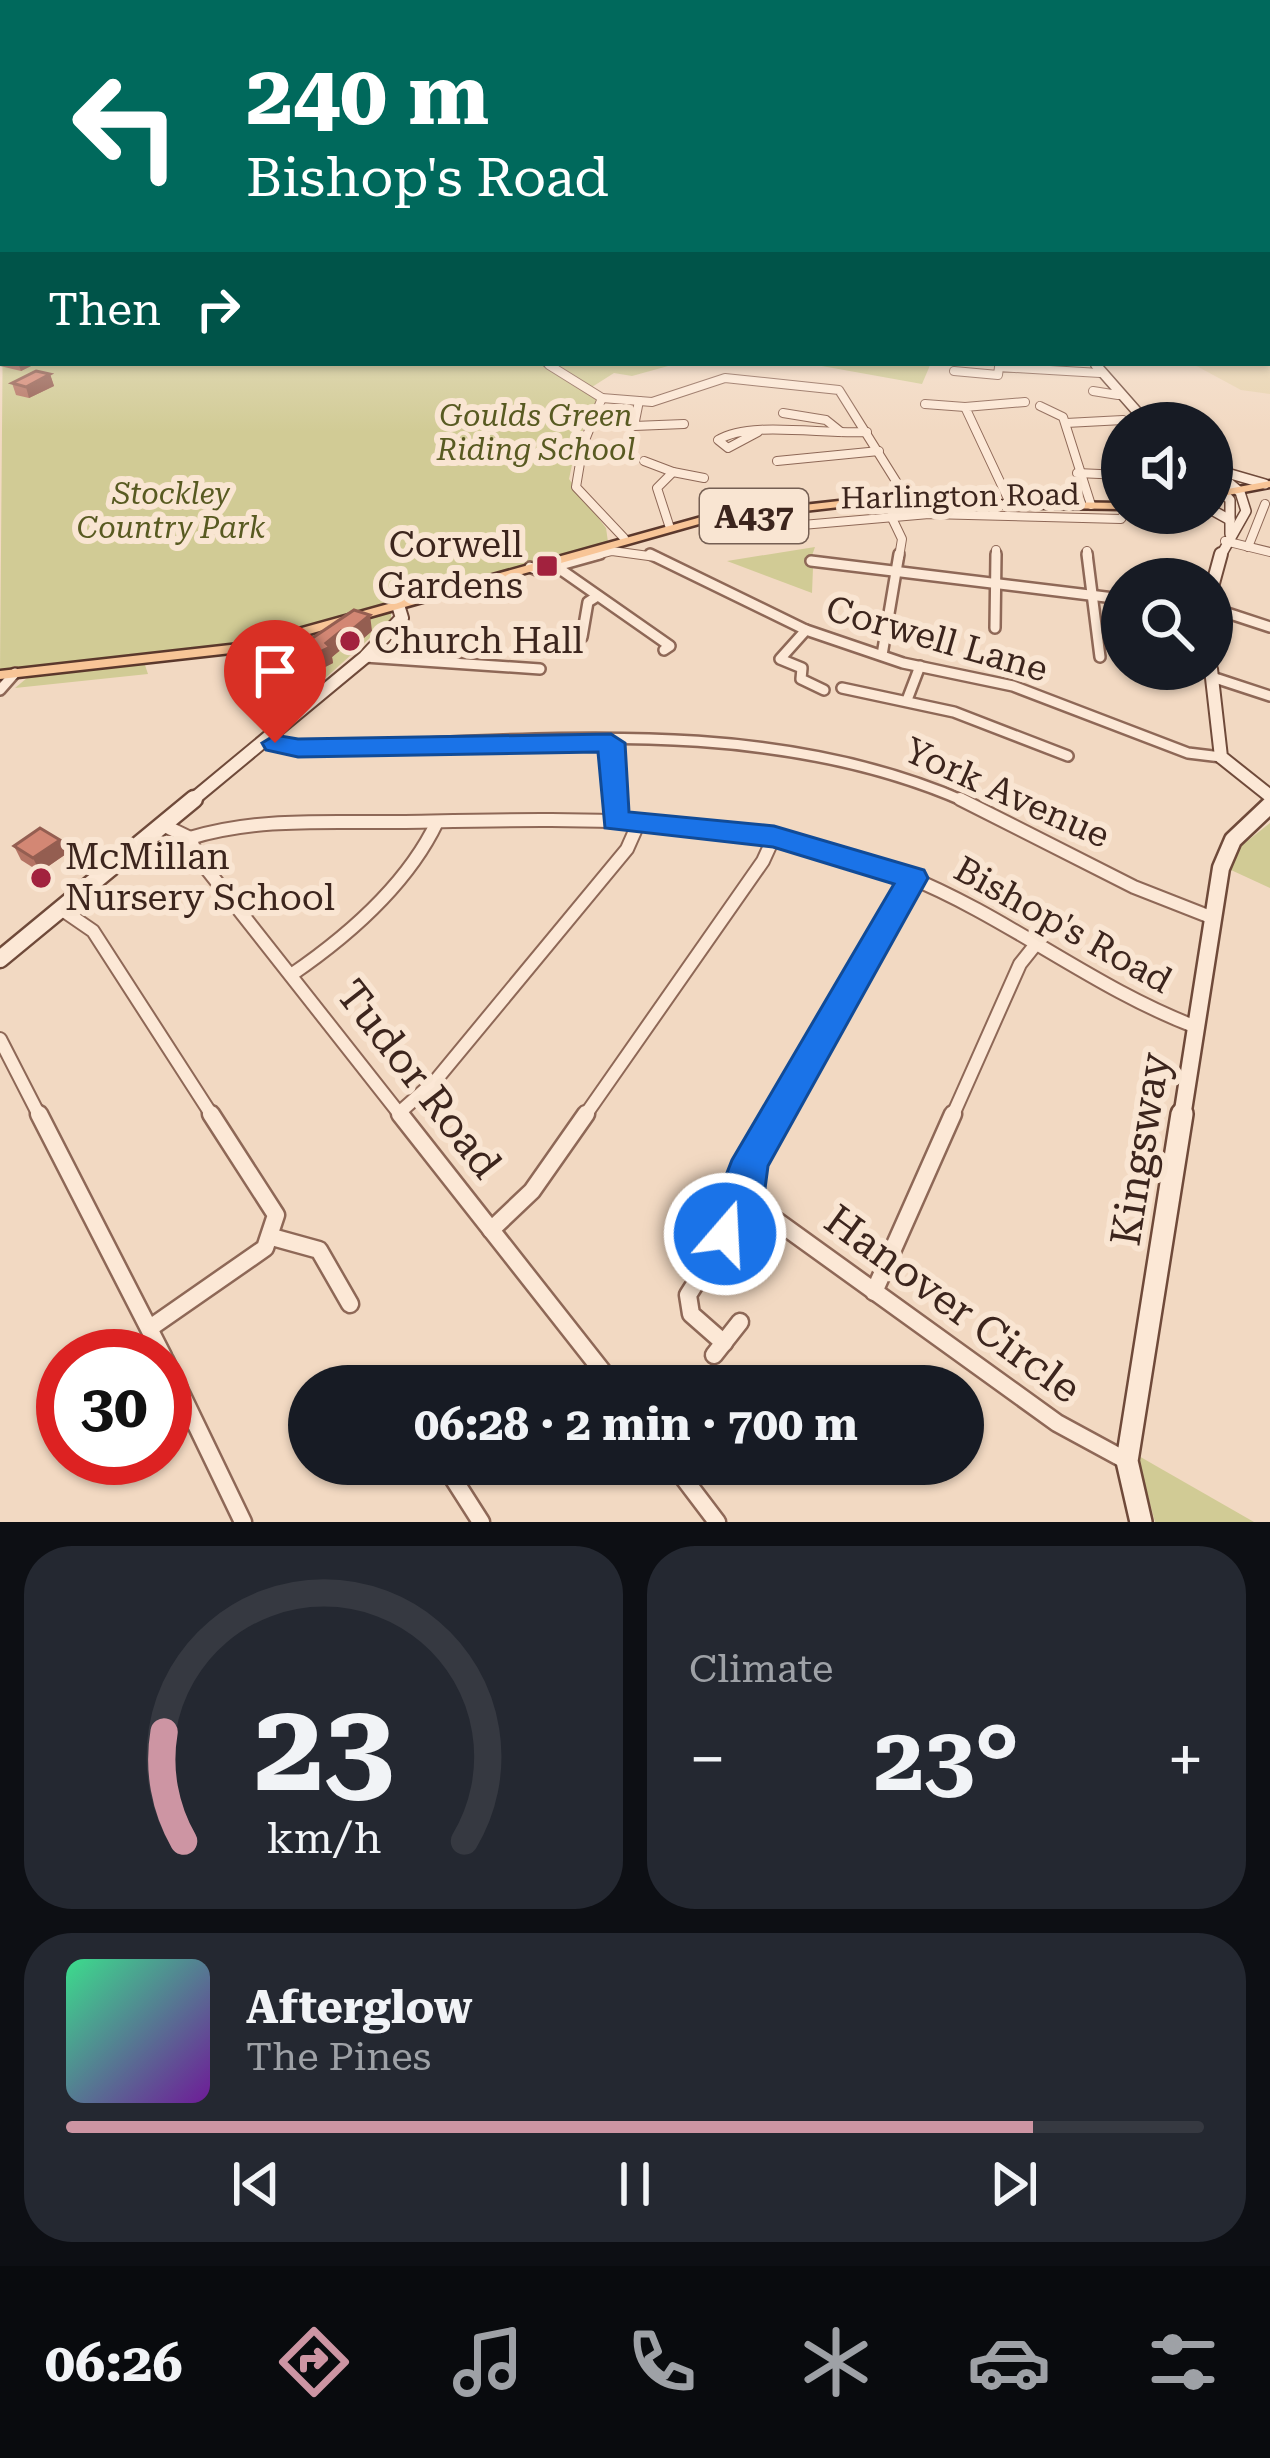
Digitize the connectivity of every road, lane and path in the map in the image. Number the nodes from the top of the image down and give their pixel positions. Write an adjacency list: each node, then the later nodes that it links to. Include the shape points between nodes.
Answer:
1 (551, 366): 11 (street)
2 (999, 366): 7 (street, via 998,375)
3 (1012, 366): 8 (street)
4 (1090, 366): 8 (street)
5 (1090, 366): 8 (street)
6 (1093, 366): 10 (street)
7 (954, 370)
8 (1077, 371)
9 (1094, 391): 10 (street)
10 (1118, 395): 14 (street)
11 (602, 398): 12 (street); 48 (street, via 576,487)
12 (639, 401): 21 (street, via 634,426); 23 (street, via 725,378 828,387 845,395)
13 (1025, 402): 17 (street)
14 (1125, 402)
15 (925, 404): 17 (street)
16 (1040, 406): 20 (street)
17 (965, 407): 36 (street)
18 (783, 413): 24 (street, via 826,420)
19 (1101, 421): 20 (street)
20 (1066, 423): 29 (street)
21 (684, 424)
22 (758, 432): 22 (street, via 740,427 718,440 728,448); 24 (street)
23 (867, 432): 24 (street); 25 (street)
24 (842, 433)
25 (879, 451): 27 (street); 35 (street)
26 (644, 461): 28 (street)
27 (777, 461)
28 (673, 472): 32 (street); 43 (street, via 657,488)
29 (1077, 473): 30 (street); 37 (street)
30 (1101, 474)
31 (1233, 476): 33 (street)
32 (704, 478)
33 (1267, 491): 34 (main road); 49 (street)
34 (1233, 497)
35 (910, 502): 36 (main road, Harlington Road / A437); 41 (main road, Harlington Road / A437)
36 (1010, 502): 37 (main road, Harlington Road / A437)
37 (1090, 505): 38 (main road, Harlington Road / A437)
38 (1101, 506)
39 (1233, 507): 44 (street, via 1244,519)
40 (891, 516): 41 (street, Harlington Road, via 734,531); 42 (street, Harlington Road); 57 (street, via 902,539)
41 (725, 518): 43 (main road, Harlington Road / A437)
42 (1101, 519)
43 (669, 525): 48 (main road, Harlington Road / A437)
44 (1233, 531)
45 (1228, 534): 47 (street)
46 (1231, 534): 47 (street)
47 (1228, 537): 49 (street); 53 (street)
48 (624, 538): 55 (main road, Harlington Road / A437)
49 (1248, 547): 52 (street)
50 (995, 550): 58 (street)
51 (1087, 550): 60 (street)
52 (1270, 552)
53 (1221, 558)
54 (811, 561): 57 (street)
55 (530, 567): 56 (street); 62 (main road, Harlington Road / A437)
56 (557, 567): 59 (street); 66 (street, Corwell Lane, via 612,551 645,553)
57 (899, 571): 58 (street); 72 (street)
58 (995, 584): 60 (street); 65 (street)
59 (596, 596): 67 (street); 71 (street, via 670,646)
60 (1094, 596): 61 (street); 74 (street)
61 (1101, 597)
62 (398, 605): 69 (main road, A437); 73 (street, via 401,621)
63 (1233, 615): 64 (street)
64 (1270, 627)
65 (995, 628)
66 (806, 630): 72 (street, Corwell Lane); 82 (street, via 777,662 802,668 801,679)
67 (583, 633): 68 (street); 70 (street)
68 (597, 633)
69 (249, 647): 75 (street, via 258,658); 78 (main road, A437)
70 (568, 648)
71 (664, 650)
72 (882, 655): 76 (street, Corwell Lane)
73 (365, 656): 77 (street); 86 (street)
74 (1100, 657)
75 (278, 658)
76 (920, 666): 85 (street); 89 (street, Corwell Lane, via 1001,682 1188,753)
77 (540, 669)
78 (7, 674): 81 (street)
79 (1233, 681): 84 (street)
80 (842, 688): 85 (street)
81 (0, 690)
82 (824, 690)
83 (1214, 690): 89 (street)
84 (1270, 696)
85 (908, 700): 88 (street)
86 (265, 740): 87 (street, York Avenue, via 298,748); 94 (street)
87 (611, 743): 91 (street); 99 (street, York Avenue, via 754,745 893,773 1004,816)
88 (1068, 756)
89 (1221, 757): 90 (street)
90 (1270, 800): 99 (street, Kingsway, via 1228,846)
91 (615, 821): 92 (street, Bishop's Road); 93 (street, Bishop's Road)
92 (437, 822): 96 (street, Bishop's Road, via 234,825); 102 (street, via 424,849)
93 (639, 822): 95 (street, Bishop's Road); 105 (street, via 632,843 570,919)
94 (163, 825): 96 (street); 98 (street)
95 (774, 837): 97 (street, Bishop's Road); 109 (street, via 532,1191)
96 (190, 838): 102 (street, Tudor Road)
97 (913, 878): 100 (street, Bishop's Road); 106 (street, via 751,1160 742,1183)
98 (61, 909): 101 (street); 110 (street, via 93,931 274,1208)
99 (1213, 918): 103 (street, Kingsway)
100 (1036, 944): 103 (street, Bishop's Road, via 1145,1008); 111 (street, via 1020,964)
101 (0, 959)
102 (291, 975): 105 (street, Tudor Road)
103 (1196, 1027): 117 (street, Kingsway)
104 (0, 1039): 114 (street)
105 (400, 1112): 109 (street, Tudor Road)
106 (749, 1198): 108 (street); 111 (street, Hanover Circle)
107 (708, 1220): 108 (street)
108 (727, 1229): 113 (street, via 687,1300 719,1349)
109 (491, 1230): 115 (street, Tudor Road)
110 (272, 1238): 112 (street, via 319,1250); 114 (street)
111 (874, 1292): 117 (street, Hanover Circle, via 1068,1431)
112 (350, 1304)
113 (740, 1322)
114 (150, 1328)
115 (597, 1365)
116 (192, 1416): 120 (street)
117 (1127, 1461): 123 (street, Kingsway)
118 (457, 1485): 121 (street)
119 (690, 1485): 122 (street)
120 (243, 1522)
121 (481, 1522)
122 (717, 1522)
123 (1141, 1522)

